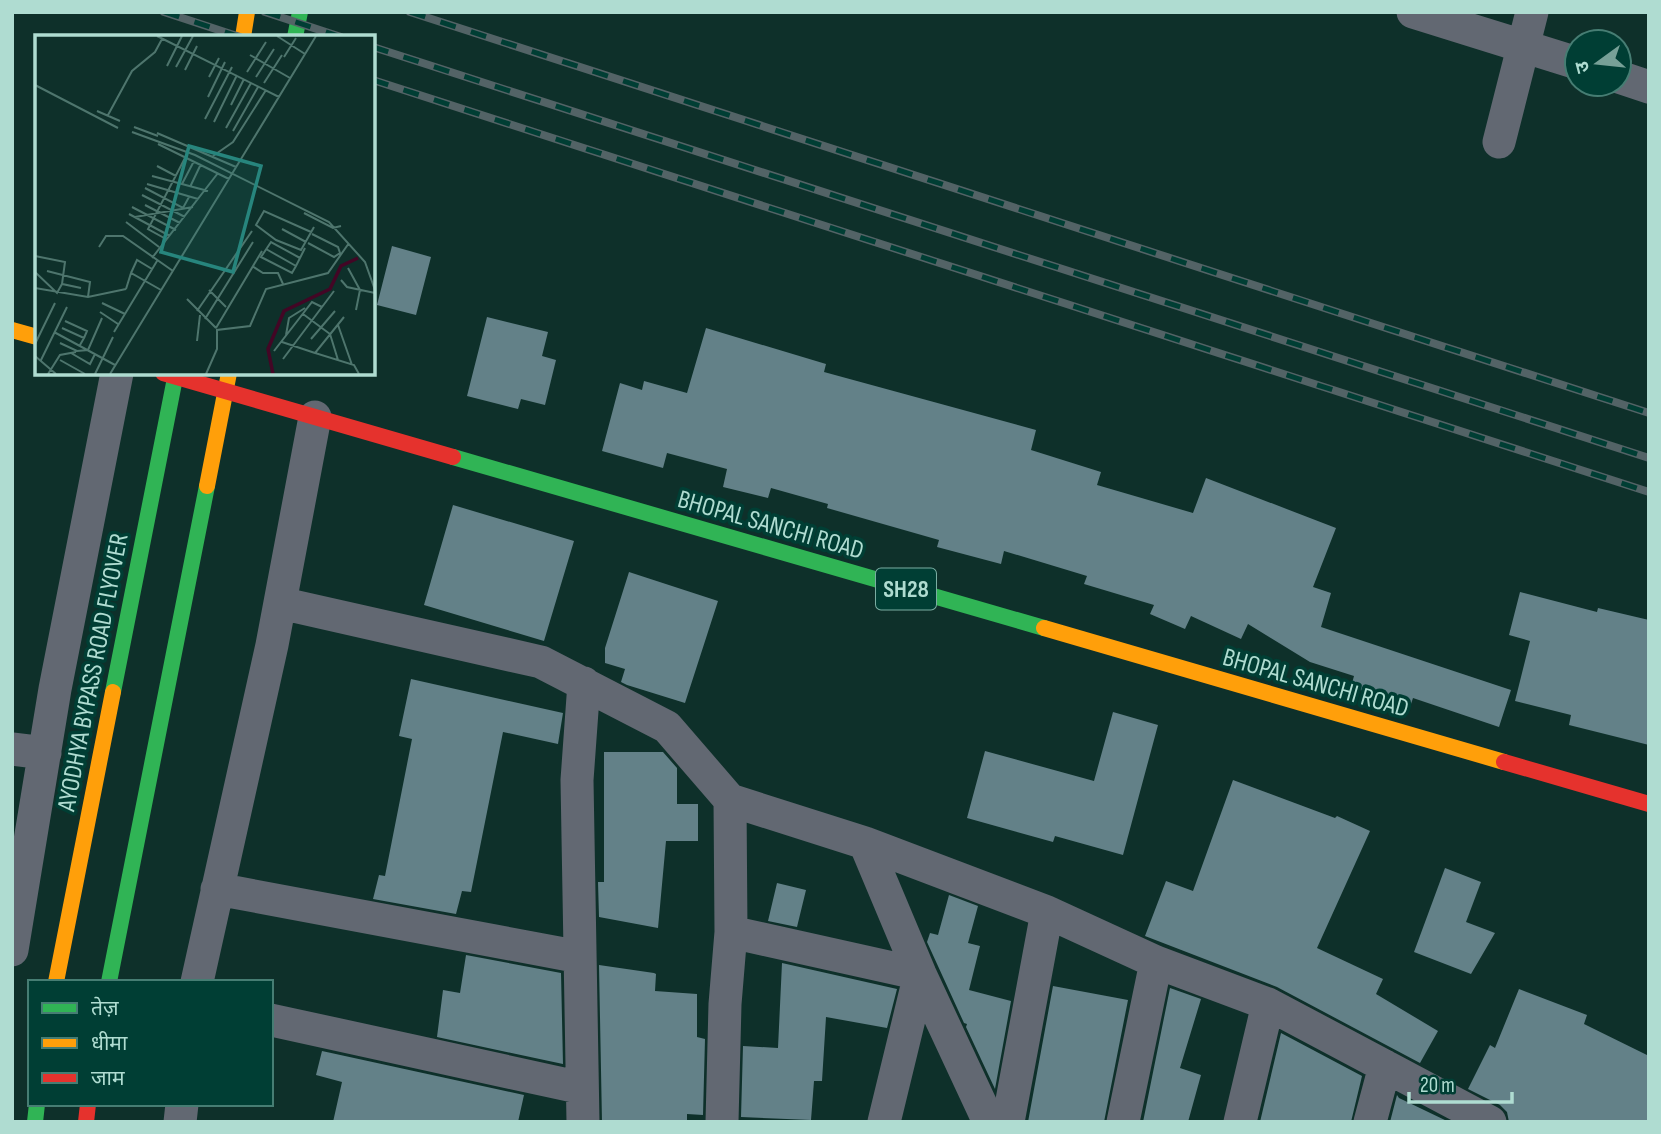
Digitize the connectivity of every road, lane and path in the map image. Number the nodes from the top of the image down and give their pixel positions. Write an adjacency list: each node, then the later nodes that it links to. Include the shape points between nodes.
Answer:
1 (247, 12): 5 (main road)
2 (300, 12): 6 (main road)
3 (1413, 12): 7 (street)
4 (1532, 12): 7 (street)
5 (243, 35)
6 (295, 35)
7 (1523, 45): 8 (street); 9 (street)
8 (1563, 58)
9 (1499, 142)
10 (12, 330): 11 (main road)
11 (35, 336)
12 (117, 374): 20 (street)
13 (166, 374): 16 (main road, BHOPAL SANCHI ROAD / SH28)
14 (176, 374): 31 (main road, AYODHYA BYPASS ROAD FLYOVER)
15 (229, 374): 32 (main road)
16 (315, 417): 17 (street); 22 (main road, BHOPAL SANCHI ROAD / SH28)
17 (280, 603): 18 (street, via 541,662); 24 (street)
18 (584, 683): 21 (street, via 667,727); 28 (street, via 576,780)
19 (12, 749): 20 (street)
20 (45, 753): 27 (street)
21 (730, 800): 23 (street); 26 (street)
22 (1649, 804)
23 (865, 843): 25 (street); 30 (street)
24 (217, 889): 28 (street); 33 (street)
25 (1047, 912): 29 (street); 43 (street)
26 (731, 932): 30 (street); 40 (street)
27 (12, 950)
28 (580, 957): 37 (street)
29 (1156, 962): 34 (street); 44 (street)
30 (920, 974): 41 (street); 42 (street)
31 (56, 980)
32 (109, 980)
33 (197, 980)
34 (1268, 1004): 36 (street); 45 (street)
35 (273, 1020): 37 (street)
36 (1385, 1066): 38 (street); 46 (street)
37 (582, 1088): 39 (street)
38 (1443, 1111): 47 (street)
39 (583, 1122)
40 (722, 1122)
41 (884, 1122)
42 (989, 1122)
43 (1008, 1122)
44 (1124, 1122)
45 (1240, 1122)
46 (1370, 1122)
47 (1490, 1122)

